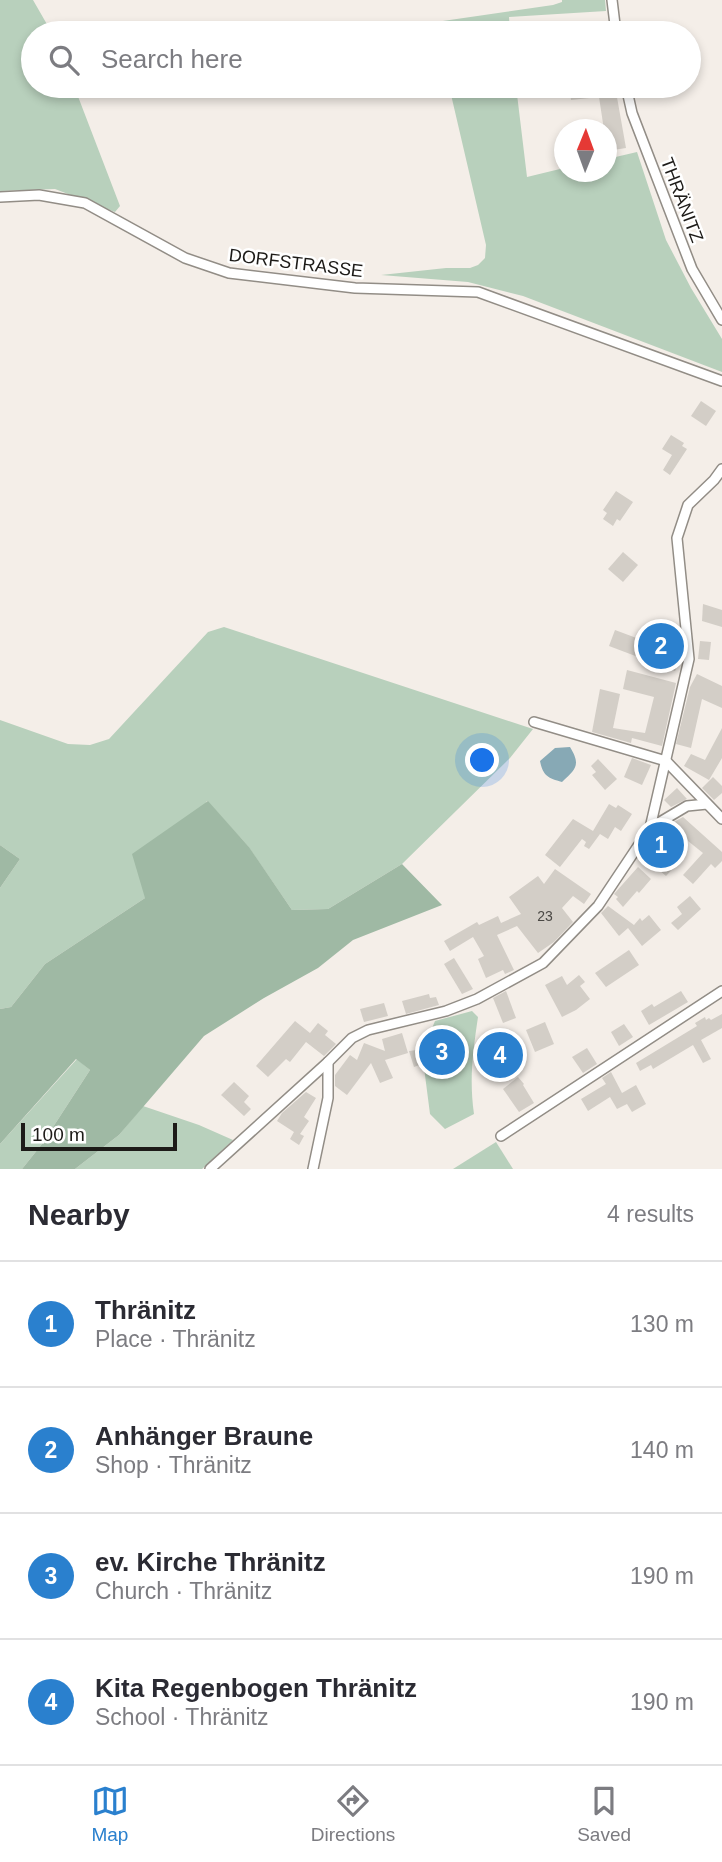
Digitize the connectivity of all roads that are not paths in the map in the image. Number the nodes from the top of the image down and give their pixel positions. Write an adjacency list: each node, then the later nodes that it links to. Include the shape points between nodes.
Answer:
1 (612, 0): 2 (street)
2 (615, 21)
3 (629, 98): 5 (street, THRÄNITZ, via 692,269)
4 (0, 197): 6 (street, DORFSTRASSE, via 39,195 85,203 186,258 229,274 355,288 478,292)
5 (722, 320)
6 (722, 381)
7 (722, 469): 9 (street, via 688,505 677,538 689,659)
8 (534, 722): 9 (street)
9 (666, 761): 10 (street); 12 (street)
10 (707, 804): 11 (street); 12 (street, via 687,806)
11 (722, 819)
12 (650, 828): 14 (street, via 598,906 543,962 477,999 368,1030 352,1038)
13 (722, 991): 15 (street)
14 (328, 1062): 16 (street); 17 (street, via 328,1098)
15 (501, 1136)
16 (210, 1169)
17 (313, 1169)

